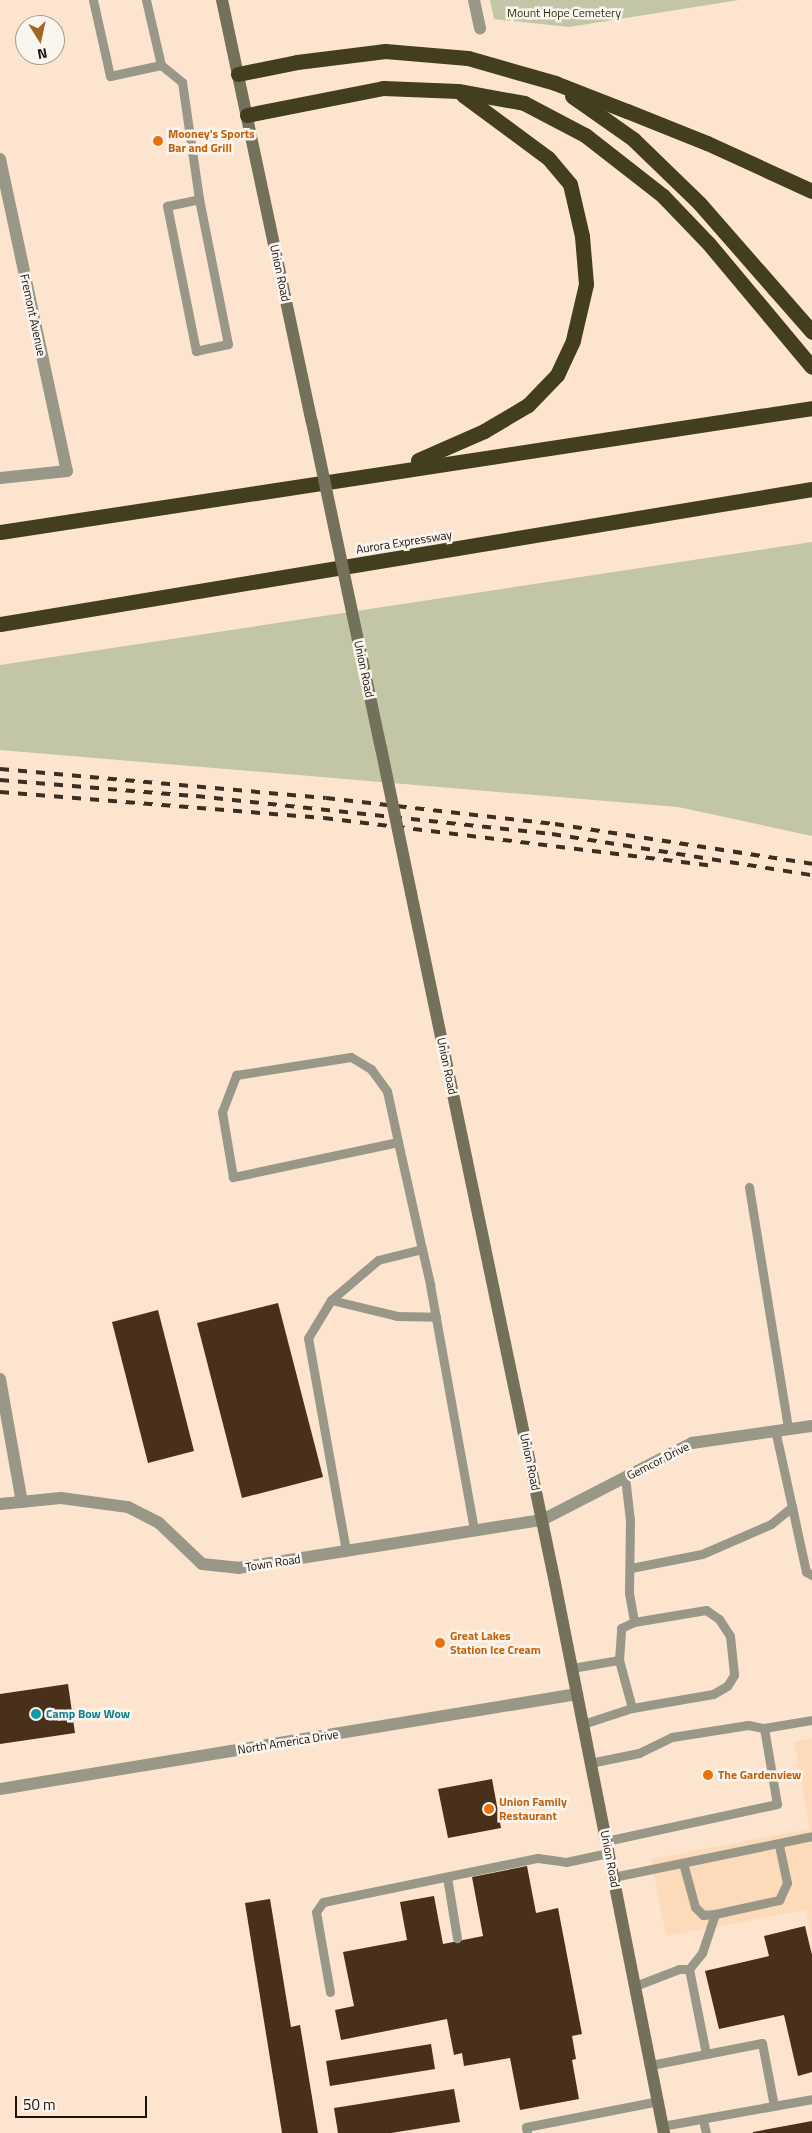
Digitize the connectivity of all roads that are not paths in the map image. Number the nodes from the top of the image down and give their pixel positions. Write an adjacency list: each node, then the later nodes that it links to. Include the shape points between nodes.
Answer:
1 (93, 0): 6 (lane, via 110,76)
2 (146, 0): 6 (lane)
3 (222, 0): 7 (main road, Union Road)
4 (474, 0): 5 (street)
5 (480, 28)
6 (161, 65): 13 (lane, via 182,82)
7 (238, 74): 8 (highway, via 297,62 385,51 468,58); 10 (main road, Union Road)
8 (554, 84): 12 (highway, via 707,142); 14 (highway, via 633,139 693,198)
9 (458, 91): 10 (highway, via 383,88); 15 (highway, via 524,103 585,135 663,196 709,244); 17 (highway, via 495,115 548,158 570,184 582,236 586,284 573,340 557,375 528,405 484,431)
10 (247, 115): 34 (main road, Union Road, bridge)
11 (0, 159): 18 (street, Fremont Avenue, via 67,471)
12 (812, 191)
13 (199, 199): 13 (lane, via 228,344 196,350 167,206)
14 (812, 332)
15 (812, 367)
16 (812, 408): 17 (highway)
17 (400, 468): 20 (highway)
18 (0, 478)
19 (812, 488): 21 (highway, Aurora Expressway)
20 (0, 532)
21 (0, 624)
22 (398, 1142): 22 (lane, via 387,1091 371,1069 351,1057 236,1075 222,1112 232,1177); 24 (lane)
23 (749, 1187): 29 (lane)
24 (422, 1249): 25 (lane, via 378,1260); 26 (lane)
25 (331, 1300): 26 (lane, via 397,1316); 36 (lane, via 308,1338)
26 (436, 1317): 35 (lane)
27 (0, 1380): 31 (street)
28 (812, 1426): 29 (street, Gemcor Drive)
29 (782, 1430): 30 (street, Gemcor Drive, via 692,1443); 33 (lane)
30 (625, 1477): 34 (street, Gemcor Drive); 37 (lane)
31 (22, 1502): 32 (street, Town Road); 36 (street, Town Road, via 61,1498 128,1507 160,1523 202,1564 238,1568)
32 (0, 1504)
33 (792, 1507): 37 (lane, via 771,1524 702,1554); 38 (lane, via 806,1572)
34 (542, 1520): 35 (street, Town Road); 41 (main road, Union Road)
35 (474, 1530): 36 (street, Town Road)
36 (346, 1551)
37 (631, 1568): 39 (lane, via 629,1592)
38 (812, 1575)
39 (634, 1622): 40 (lane, via 621,1628); 43 (lane, via 706,1610 719,1619 730,1636 734,1675 727,1686 713,1694)
40 (619, 1660): 41 (lane); 43 (lane)
41 (572, 1668): 42 (main road, Union Road)
42 (577, 1694): 45 (main road, Union Road); 48 (street, North America Drive)
43 (632, 1708): 45 (lane)
44 (812, 1720): 46 (lane)
45 (583, 1724): 47 (main road, Union Road)
46 (764, 1728): 47 (lane, via 748,1725 672,1737 639,1753); 51 (lane, via 777,1804)
47 (590, 1763): 51 (main road, Union Road)
48 (0, 1790)
49 (812, 1836): 50 (lane)
50 (779, 1844): 52 (lane); 55 (lane, via 787,1883 779,1900)
51 (607, 1847): 53 (lane, via 566,1862 538,1858); 54 (main road, Union Road)
52 (683, 1863): 54 (lane); 55 (lane, via 695,1907 703,1914)
53 (447, 1877): 56 (lane); 59 (lane, via 323,1902 316,1912)
54 (613, 1877): 58 (main road, Union Road)
55 (715, 1914): 57 (lane, via 702,1952)
56 (457, 1938)
57 (689, 1969): 58 (lane, via 679,1969); 60 (lane)
58 (635, 1986): 61 (main road, Union Road)
59 (330, 1992)
60 (706, 2054): 61 (lane); 64 (lane, via 762,2043)
61 (651, 2065): 63 (main road, Union Road)
62 (812, 2099): 64 (lane)
63 (658, 2101): 66 (main road, Union Road); 67 (lane, via 526,2127)
64 (774, 2106): 65 (lane)
65 (703, 2120): 66 (lane); 68 (lane)
66 (663, 2130)
67 (527, 2133)
68 (706, 2133)

